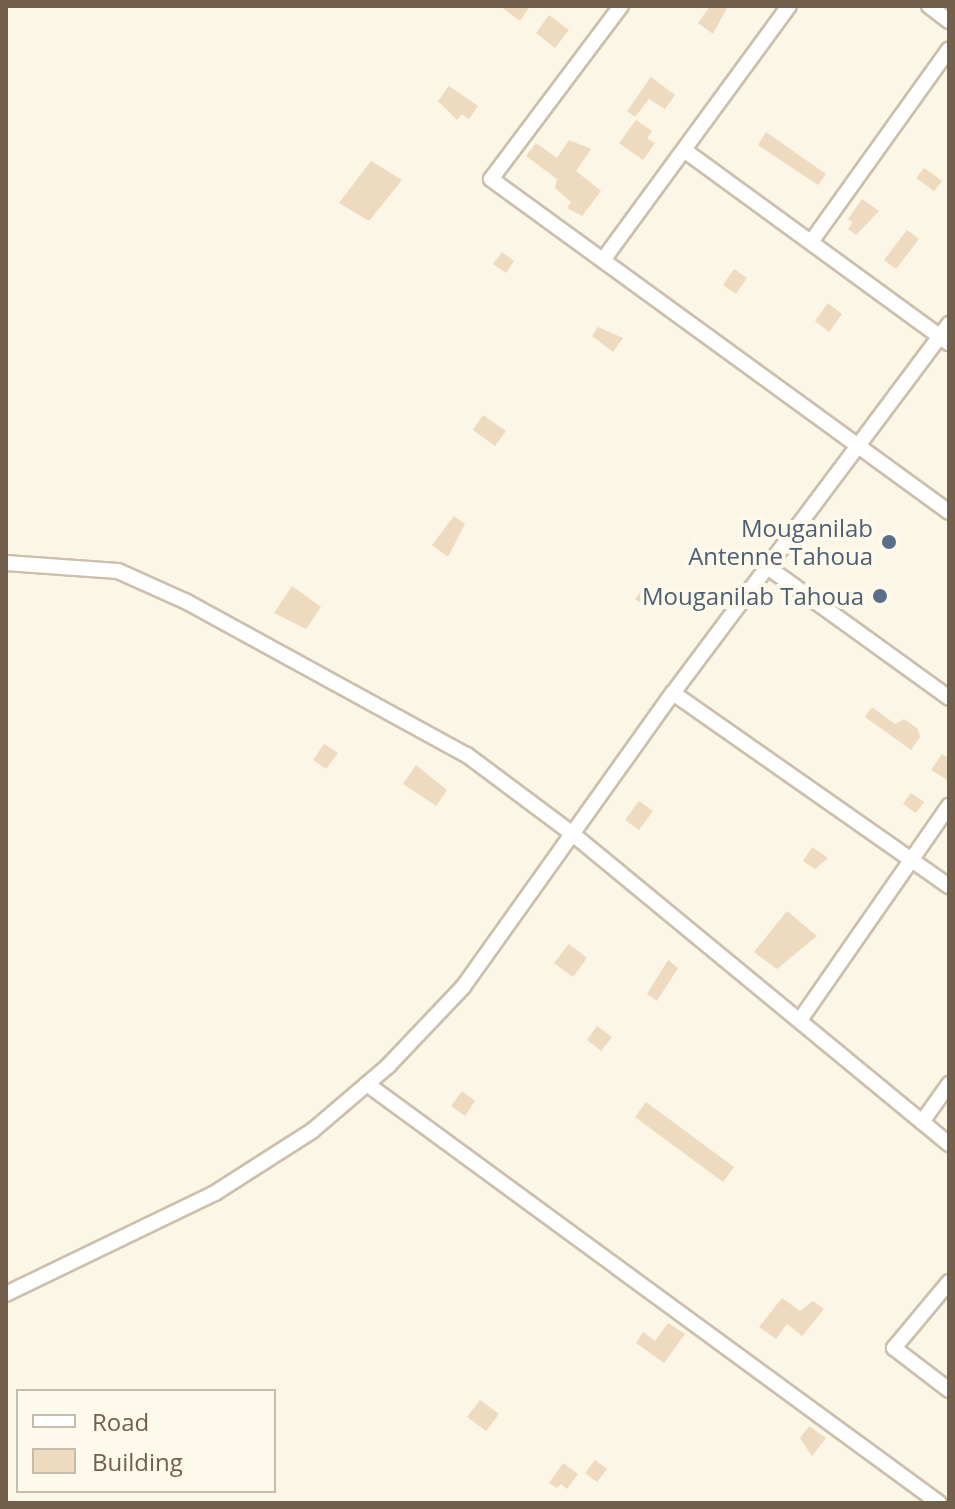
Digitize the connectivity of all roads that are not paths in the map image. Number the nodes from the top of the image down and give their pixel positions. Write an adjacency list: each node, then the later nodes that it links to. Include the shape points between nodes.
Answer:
1 (621, 6): 8 (street, via 491,179)
2 (788, 6): 6 (street)
3 (929, 6): 4 (street)
4 (949, 21)
5 (949, 49): 7 (street)
6 (684, 150): 7 (street); 8 (street)
7 (811, 242): 10 (street)
8 (603, 260): 11 (street)
9 (949, 324): 10 (street)
10 (945, 340): 11 (street)
11 (859, 446): 12 (street); 14 (street)
12 (949, 512)
13 (6, 563): 18 (street, via 118,571 187,602 467,755)
14 (769, 568): 15 (street); 16 (street)
15 (673, 693): 18 (street); 19 (street)
16 (949, 698)
17 (949, 806): 19 (street)
18 (574, 835): 21 (street); 22 (street, via 463,987)
19 (911, 861): 20 (street); 21 (street)
20 (949, 886)
21 (800, 1020): 24 (street)
22 (367, 1084): 27 (street, via 312,1131 215,1193); 29 (street)
23 (949, 1084): 24 (street)
24 (922, 1122): 25 (street)
25 (949, 1144)
26 (949, 1282): 28 (street, via 894,1348)
27 (6, 1294)
28 (949, 1390)
29 (939, 1503)

